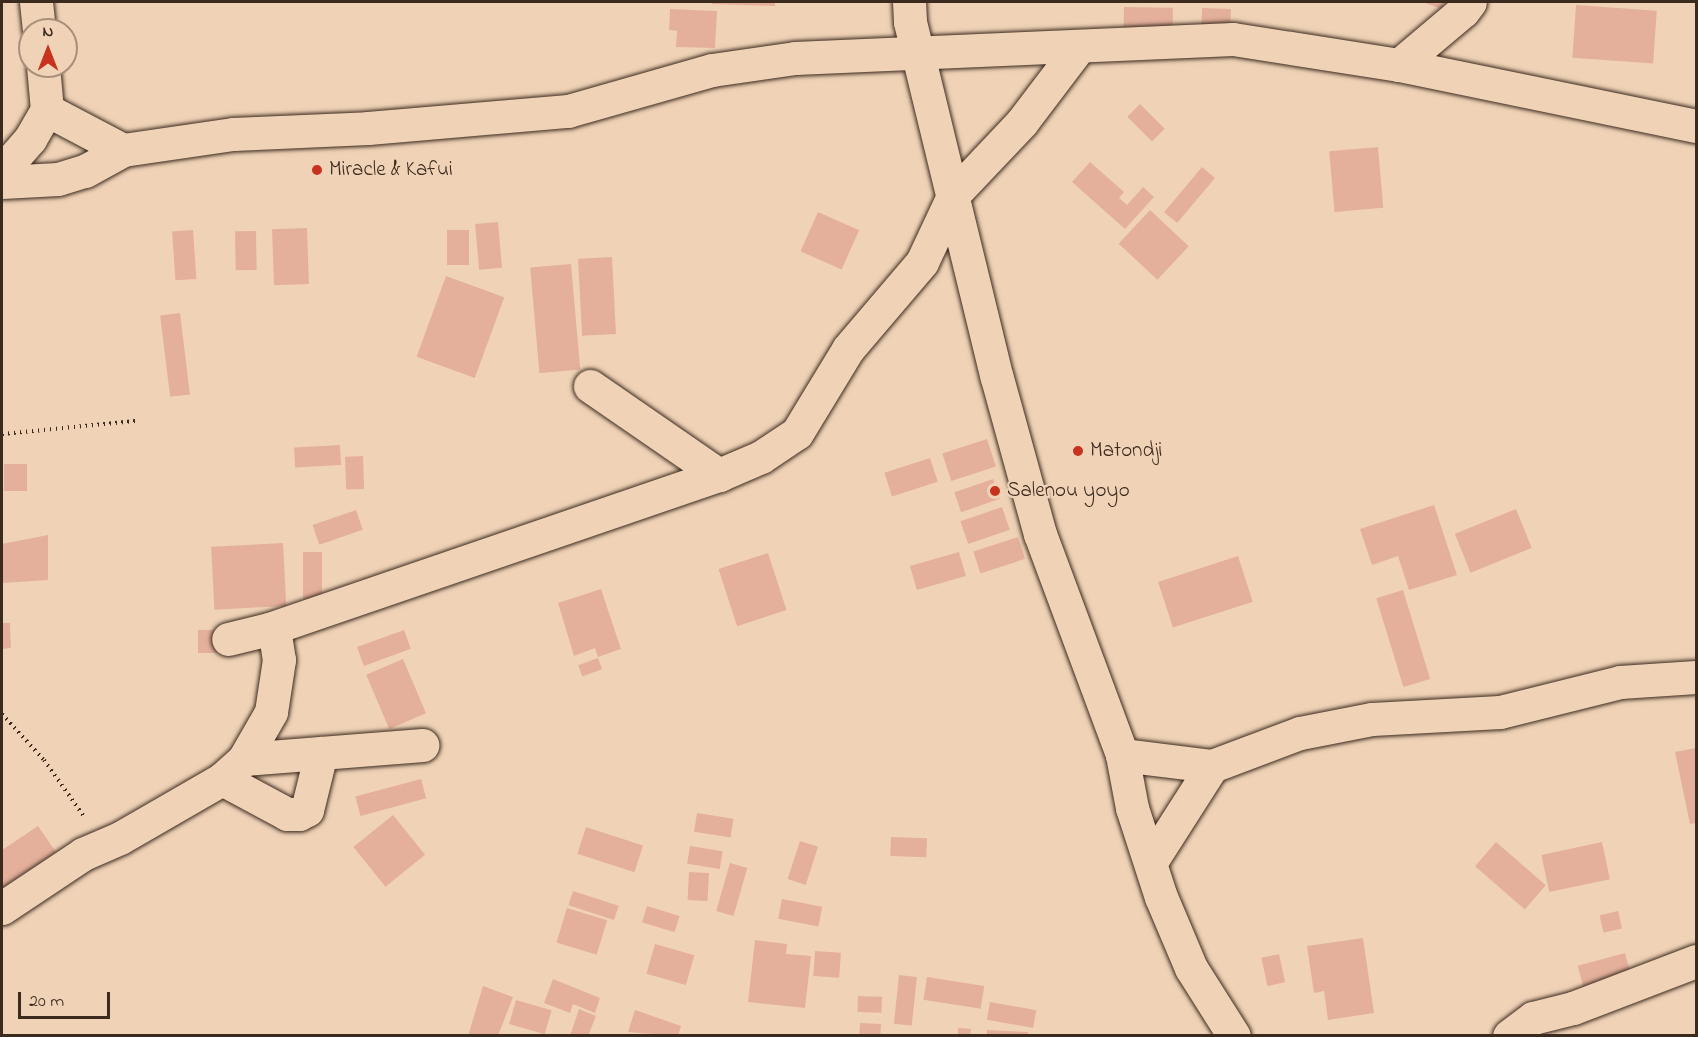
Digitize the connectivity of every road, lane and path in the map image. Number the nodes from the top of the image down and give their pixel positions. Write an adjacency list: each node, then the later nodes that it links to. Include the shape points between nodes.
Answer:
1 (36, 2): 4 (street)
2 (909, 2): 6 (street)
3 (1470, 2): 7 (street)
4 (38, 18)
5 (1079, 47): 6 (street); 7 (street, via 1233,39); 14 (street, via 1022,122)
6 (919, 51): 11 (street, via 795,58 712,70 568,111 368,128 233,134); 14 (street)
7 (1399, 65): 10 (street)
8 (44, 78): 9 (street)
9 (47, 110): 11 (street); 12 (street, via 30,139)
10 (1696, 126)
11 (123, 150): 13 (street, via 85,171 58,179)
12 (2, 171)
13 (2, 182)
14 (954, 194): 18 (street, via 922,262 848,350 796,433 762,457); 25 (street, via 1040,534)
15 (590, 386): 18 (street)
16 (135, 421): 17 (path)
17 (2, 434)
18 (719, 475): 19 (street)
19 (269, 629): 20 (street); 27 (street, via 275,636 279,660 271,712)
20 (228, 639)
21 (1696, 677): 26 (street, via 1620,682 1500,711 1372,719 1300,733)
22 (2, 714): 28 (path, via 44,760 82,817)
23 (422, 745): 24 (street)
24 (321, 753): 27 (street); 27 (street, via 307,810 299,814 287,814)
25 (1122, 755): 26 (street); 29 (street, via 1132,808)
26 (1212, 766): 29 (street)
27 (233, 769): 28 (street)
28 (120, 838): 30 (street, via 82,854)
29 (1152, 860): 32 (street, via 1161,897 1191,968)
30 (2, 908)
31 (1696, 961): 33 (street, via 1573,1008 1533,1018)
32 (1234, 1035)
33 (1509, 1035)

